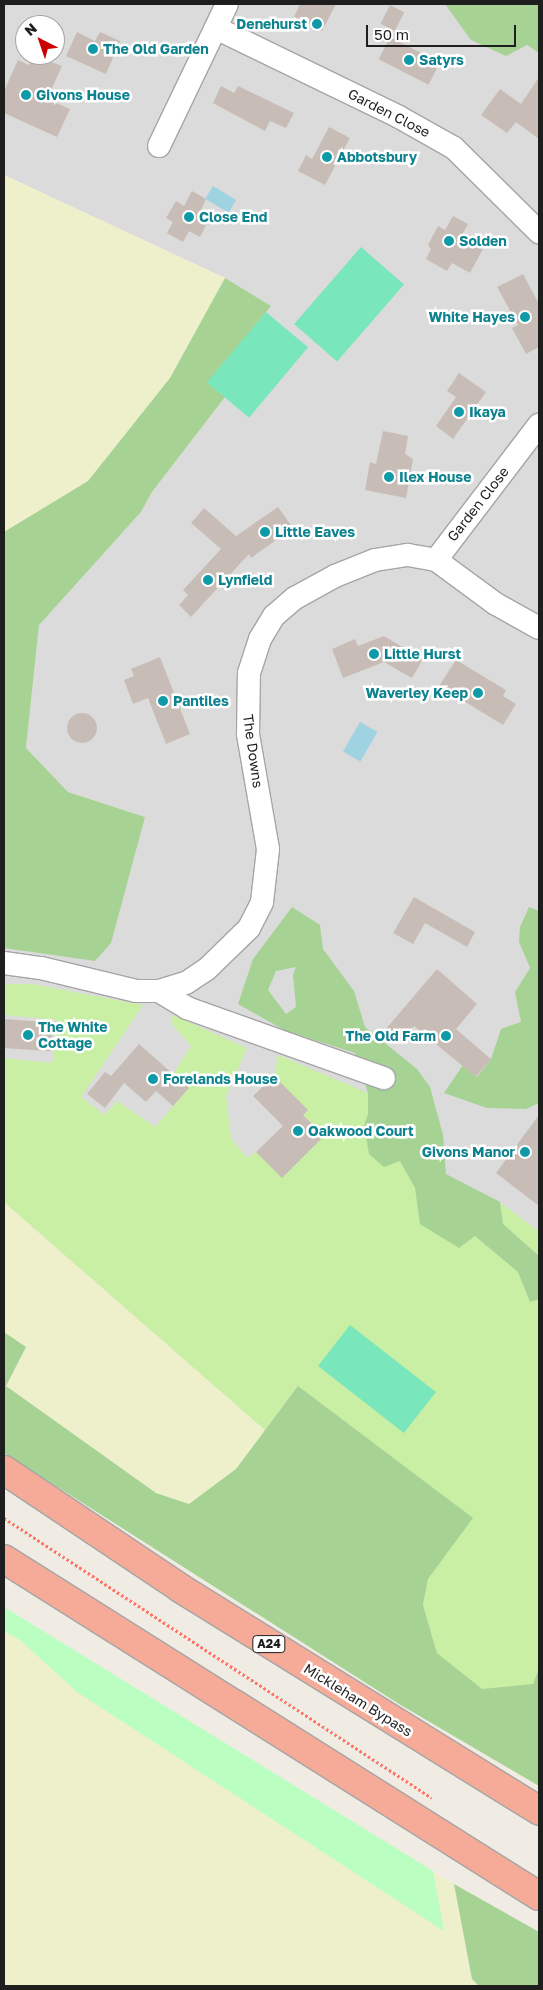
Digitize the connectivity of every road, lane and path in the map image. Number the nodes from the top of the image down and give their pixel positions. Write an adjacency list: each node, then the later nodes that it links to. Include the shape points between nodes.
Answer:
1 (227, 4): 2 (street)
2 (216, 28): 3 (street); 4 (street, Garden Close, via 399,117 454,148)
3 (159, 146)
4 (539, 232)
5 (539, 426): 6 (street, Garden Close)
6 (436, 560): 7 (street, The Downs, via 496,604); 9 (street, The Downs, via 408,555 375,560 335,576 294,598 274,616 260,638 252,664 246,706 268,849 262,902 249,928 231,949 186,982)
7 (539, 628)
8 (4, 963): 9 (street, The Downs, via 41,968 136,992)
9 (159, 991): 10 (street, via 187,1008)
10 (384, 1078)
11 (4, 1470): 15 (highway, Mickleham Bypass / A24, via 180,1588)
12 (4, 1518): 14 (path)
13 (4, 1559): 16 (highway)
14 (441, 1804)
15 (539, 1811)
16 (539, 1896)

